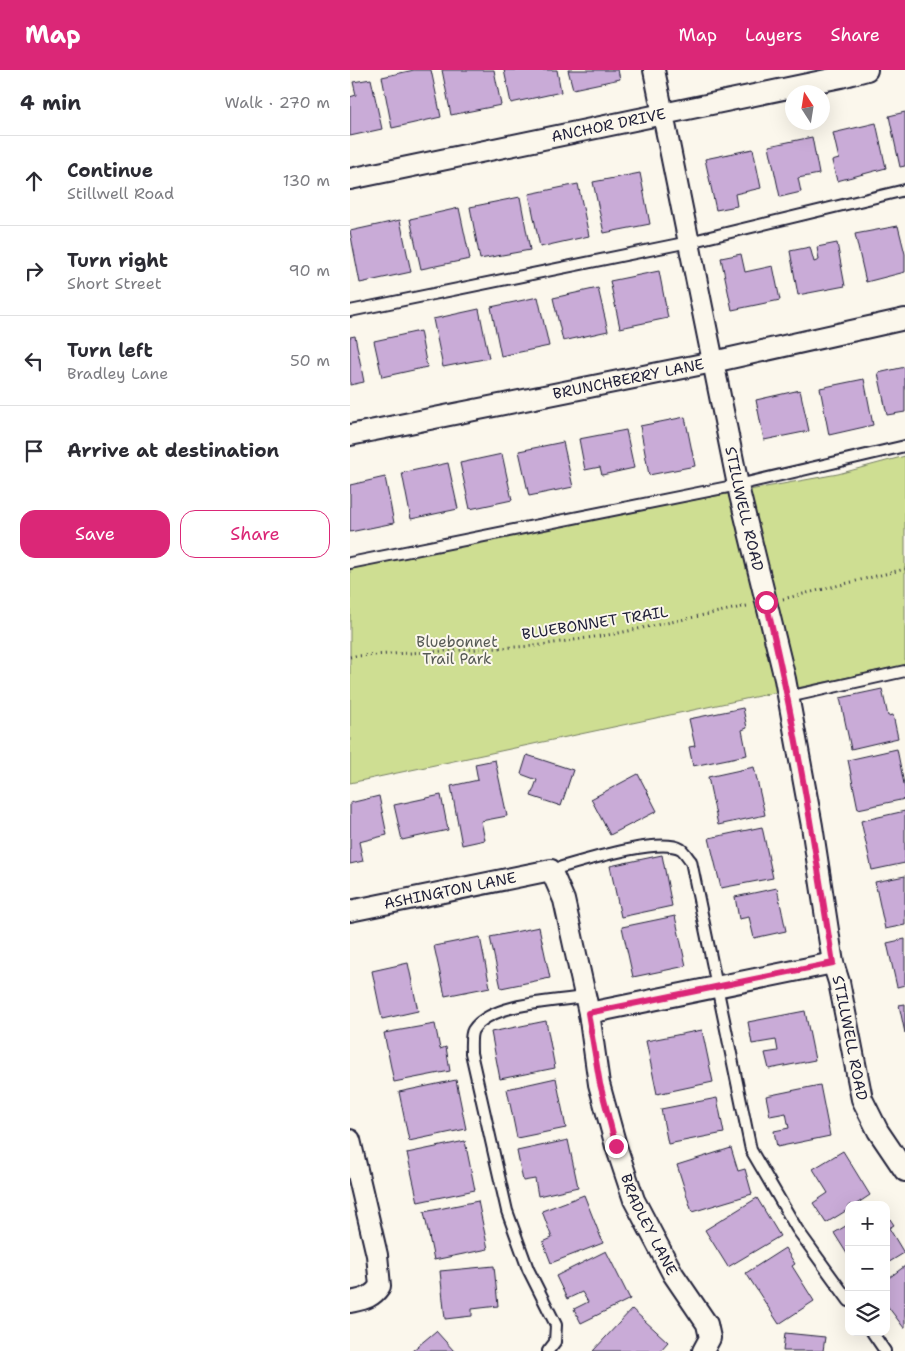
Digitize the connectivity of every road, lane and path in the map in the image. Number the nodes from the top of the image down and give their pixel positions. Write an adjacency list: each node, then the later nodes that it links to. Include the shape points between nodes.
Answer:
1 (654, 70): 3 (street, STILLWELL ROAD)
2 (867, 70): 3 (street, ANCHOR DRIVE)
3 (663, 114): 4 (street, ANCHOR DRIVE); 6 (street, STILLWELL ROAD)
4 (350, 179)
5 (905, 190): 6 (lane)
6 (689, 242): 7 (lane); 9 (street, STILLWELL ROAD)
7 (350, 311)
8 (905, 319): 9 (street, BRUNCHBERRY LANE)
9 (713, 362): 10 (street, BRUNCHBERRY LANE); 12 (street, STILLWELL ROAD)
10 (350, 436)
11 (905, 446): 12 (lane)
12 (738, 486): 13 (lane); 19 (street, STILLWELL ROAD)
13 (350, 563)
14 (905, 570): 15 (path)
15 (781, 599)
16 (753, 605): 17 (path, BLUEBONNET TRAIL, via 614,634 534,646)
17 (350, 657)
18 (905, 671): 19 (lane)
19 (788, 697): 22 (street, STILLWELL ROAD)
20 (551, 870): 21 (street, ASHINGTON LANE); 23 (lane, via 646,846 667,845 681,850 691,861); 24 (street, BRADLEY LANE, via 564,900)
21 (350, 912)
22 (833, 963): 23 (street); 26 (street, STILLWELL ROAD, via 840,982 862,1099 878,1132)
23 (717, 987): 24 (street); 27 (lane, via 751,1150 797,1229)
24 (587, 1005): 30 (street, BRADLEY LANE, via 600,1084 634,1200 673,1274 707,1324); 31 (lane, via 508,1008 484,1018 472,1031 471,1053 506,1211 528,1269 556,1325 555,1342)
25 (350, 1140): 28 (street, via 380,1286 367,1299)
26 (905, 1171)
27 (845, 1295)
28 (350, 1302)
29 (875, 1336): 32 (lane)
30 (707, 1344)
31 (548, 1351)
32 (885, 1351)

